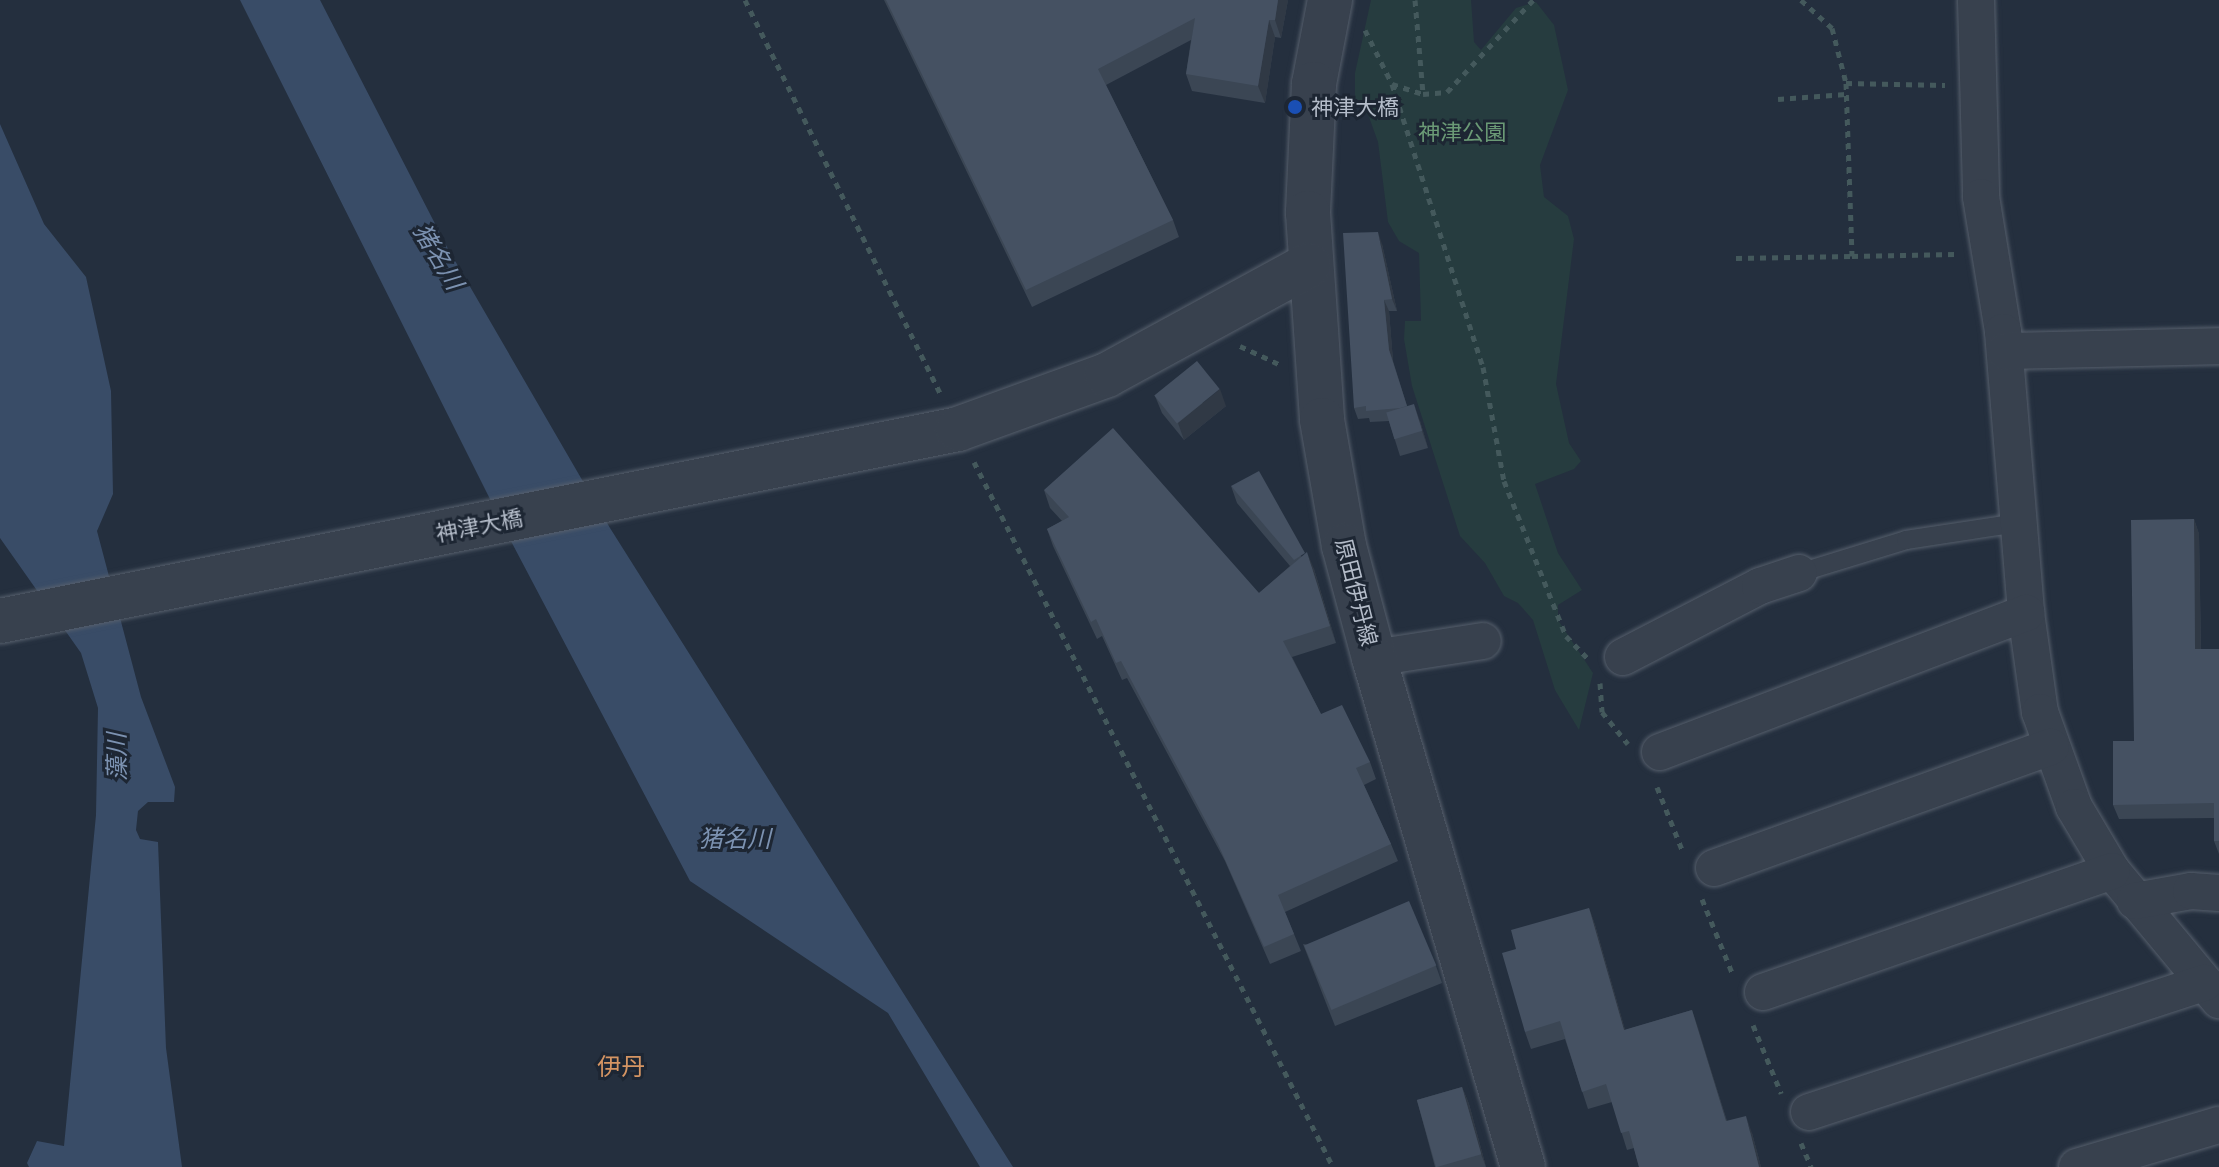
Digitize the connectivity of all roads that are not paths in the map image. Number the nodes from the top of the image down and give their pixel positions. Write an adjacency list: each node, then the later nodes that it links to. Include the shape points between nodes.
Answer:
1 (1330, 0): 3 (street, 原田伊丹線, via 1313,96)
2 (1976, 0): 5 (street, via 1986,253)
3 (1309, 265): 9 (street, 神津大橋, via 1107,375 958,429); 11 (street, 原田伊丹線, via 1322,420 1344,546)
4 (2219, 346): 5 (street)
5 (2005, 351): 6 (street)
6 (2017, 523): 7 (lane, via 1906,540); 8 (street)
7 (1799, 573): 12 (street, via 1760,586)
8 (2026, 613): 13 (street); 14 (street)
9 (0, 621)
10 (1483, 641): 11 (street)
11 (1374, 658): 23 (street, 原田伊丹線)
12 (1606, 666)
13 (2051, 747): 15 (street, via 2074,807); 16 (street)
14 (1648, 758)
15 (2112, 871): 18 (street); 20 (street)
16 (1700, 873)
17 (2219, 893): 18 (street, via 2191,891)
18 (2135, 901): 19 (street)
19 (2212, 991): 21 (street)
20 (1750, 997)
21 (1798, 1120)
22 (2219, 1125): 24 (street)
23 (1523, 1167)
24 (2077, 1167)

